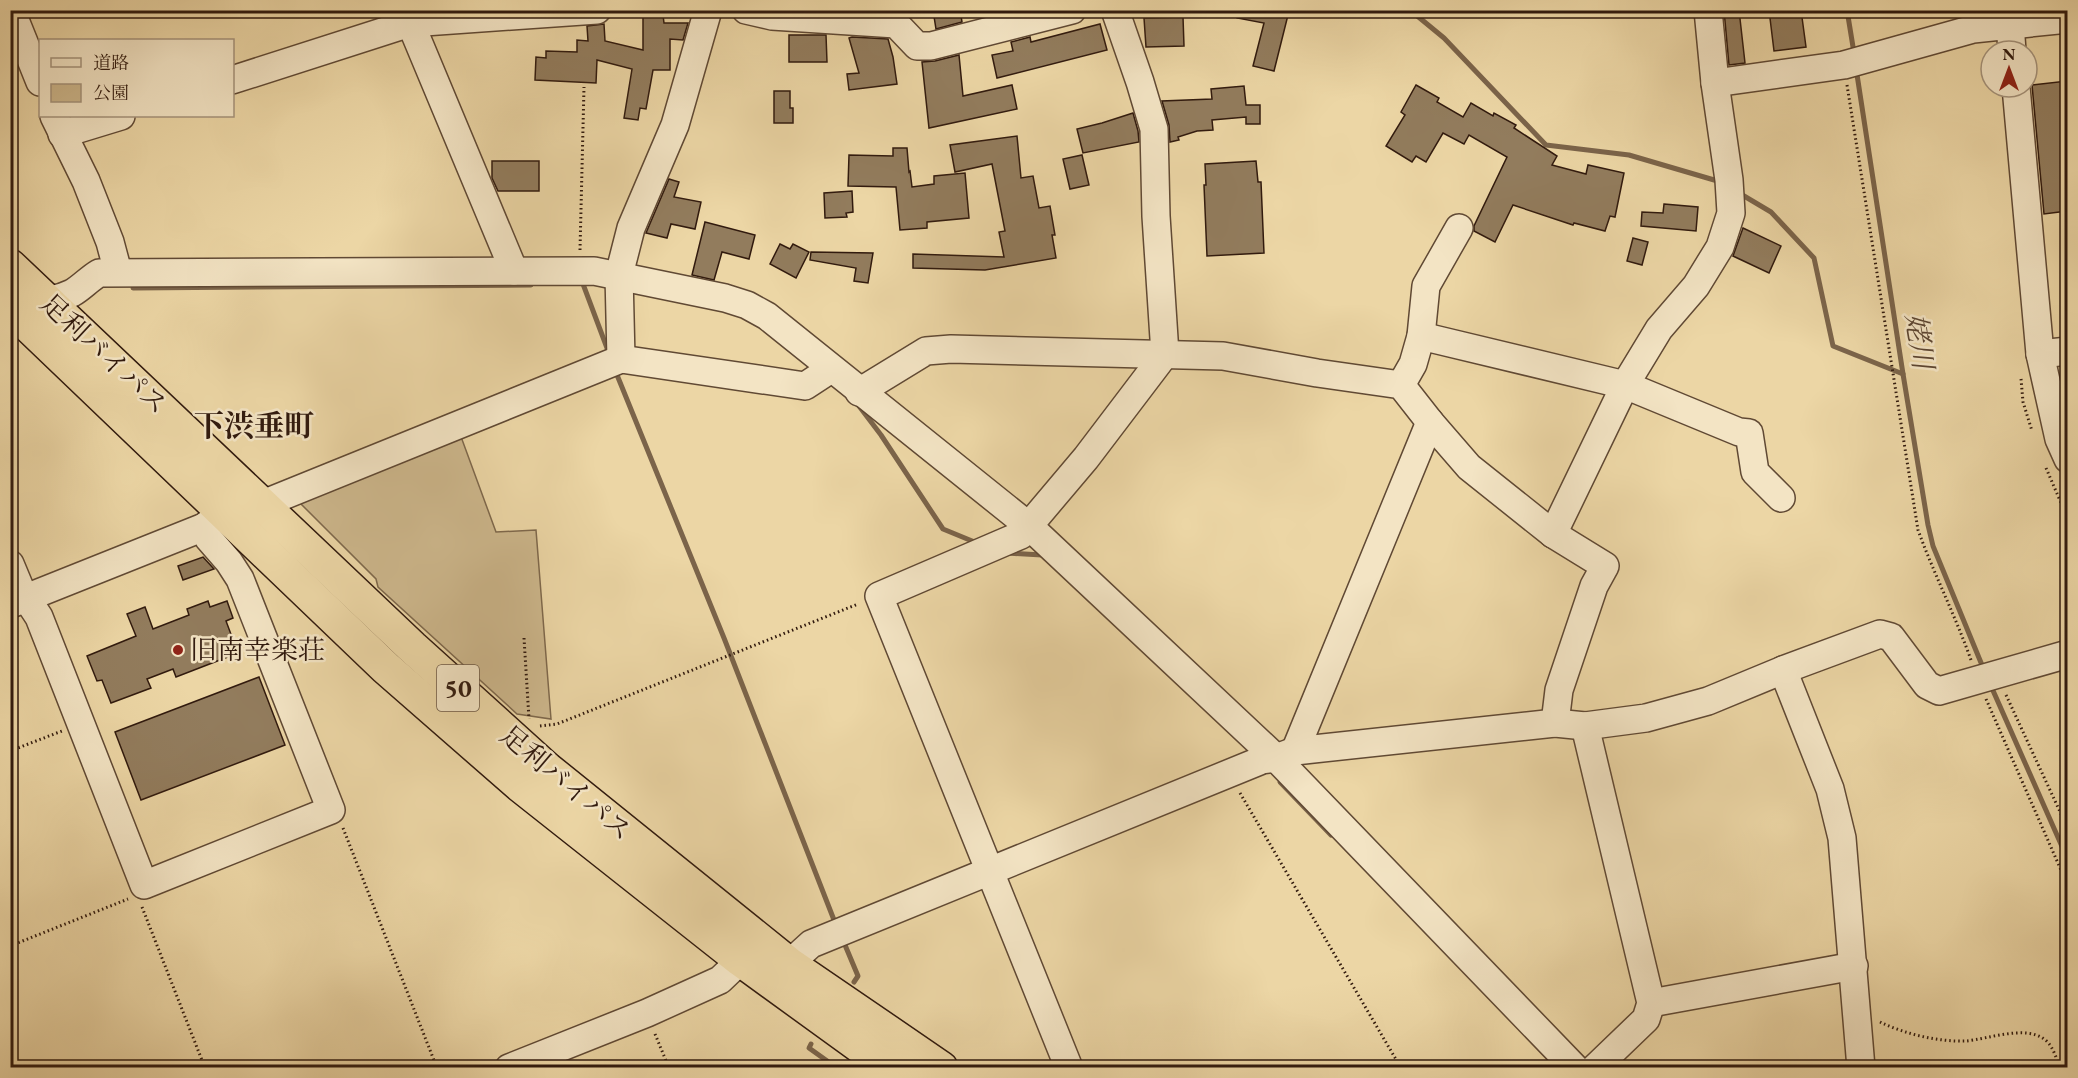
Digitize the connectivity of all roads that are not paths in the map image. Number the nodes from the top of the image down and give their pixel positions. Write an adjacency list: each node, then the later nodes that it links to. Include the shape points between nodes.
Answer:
1 (11, 10): 12 (street)
2 (597, 10): 8 (street)
3 (708, 10): 21 (street, via 675,125 631,228)
4 (746, 10): 5 (street, via 772,16 896,24 917,46 931,46)
5 (1072, 10)
6 (1115, 10): 27 (street, via 1154,129)
7 (1708, 10): 13 (street)
8 (407, 17): 11 (street); 19 (street)
9 (2067, 19): 10 (street)
10 (2010, 29): 13 (street, via 1973,30 1844,65)
11 (234, 79)
12 (39, 80)
13 (1716, 83): 32 (street, via 1731,213 1720,247 1708,267 1659,329)
14 (2017, 99): 28 (street)
15 (114, 117): 16 (street)
16 (58, 125): 20 (street, via 86,181)
17 (1459, 228): 25 (street, via 1426,286)
18 (10, 266): 22 (highway, 足利バイパス / 50)
19 (514, 271): 20 (street); 21 (street)
20 (118, 272): 22 (street, via 99,273 73,293)
21 (619, 275): 29 (street); 30 (street, via 747,305 767,316)
22 (48, 301): 23 (street); 37 (highway, 足利バイパス / 50)
23 (10, 303)
24 (10, 308): 38 (highway, 足利バイパス / 50)
25 (1421, 336): 31 (street, via 1413,364); 32 (street)
26 (2067, 351): 28 (street)
27 (1165, 354): 31 (street, via 1223,356); 33 (street, via 926,351); 39 (street)
28 (2040, 354): 35 (street)
29 (621, 359): 30 (street, via 805,386); 37 (street)
30 (831, 369): 33 (street)
31 (1401, 385): 34 (street)
32 (1625, 385): 36 (street, via 1749,433 1755,472); 40 (street)
33 (859, 392): 39 (street)
34 (1430, 422): 40 (street, via 1469,467); 47 (street)
35 (2067, 459)
36 (1781, 498)
37 (263, 504): 50 (highway, 足利バイパス / 50, via 412,647 519,727 547,769)
38 (213, 519): 42 (street); 42 (street, via 209,539 240,579 331,810 140,889 39,617); 49 (highway, 足利バイパス / 50, via 521,786)
39 (1030, 527): 47 (street); 48 (street, via 1021,535 879,596)
40 (1553, 534): 45 (street, via 1605,566 1594,586 1559,690)
41 (10, 564): 42 (street, via 20,588)
42 (19, 601)
43 (2067, 654): 44 (street, via 1939,691 1927,685 1890,637 1880,634)
44 (1783, 670): 46 (street, via 1708,701 1646,718); 51 (street, via 1836,807)
45 (1555, 723): 46 (street); 47 (street)
46 (1585, 726): 52 (street)
47 (1286, 755): 48 (street, via 1228,773); 57 (street)
48 (990, 870): 50 (street, via 811,944); 56 (street)
49 (741, 960): 53 (street, via 720,980); 54 (highway, 足利バイパス / 50)
50 (789, 964): 55 (highway, 足利バイパス / 50)
51 (1854, 966): 52 (street); 59 (street)
52 (1651, 1003): 58 (street, via 1646,1019)
53 (508, 1068)
54 (890, 1068)
55 (941, 1068)
56 (1069, 1068)
57 (1575, 1068)
58 (1596, 1068)
59 (1861, 1068)

